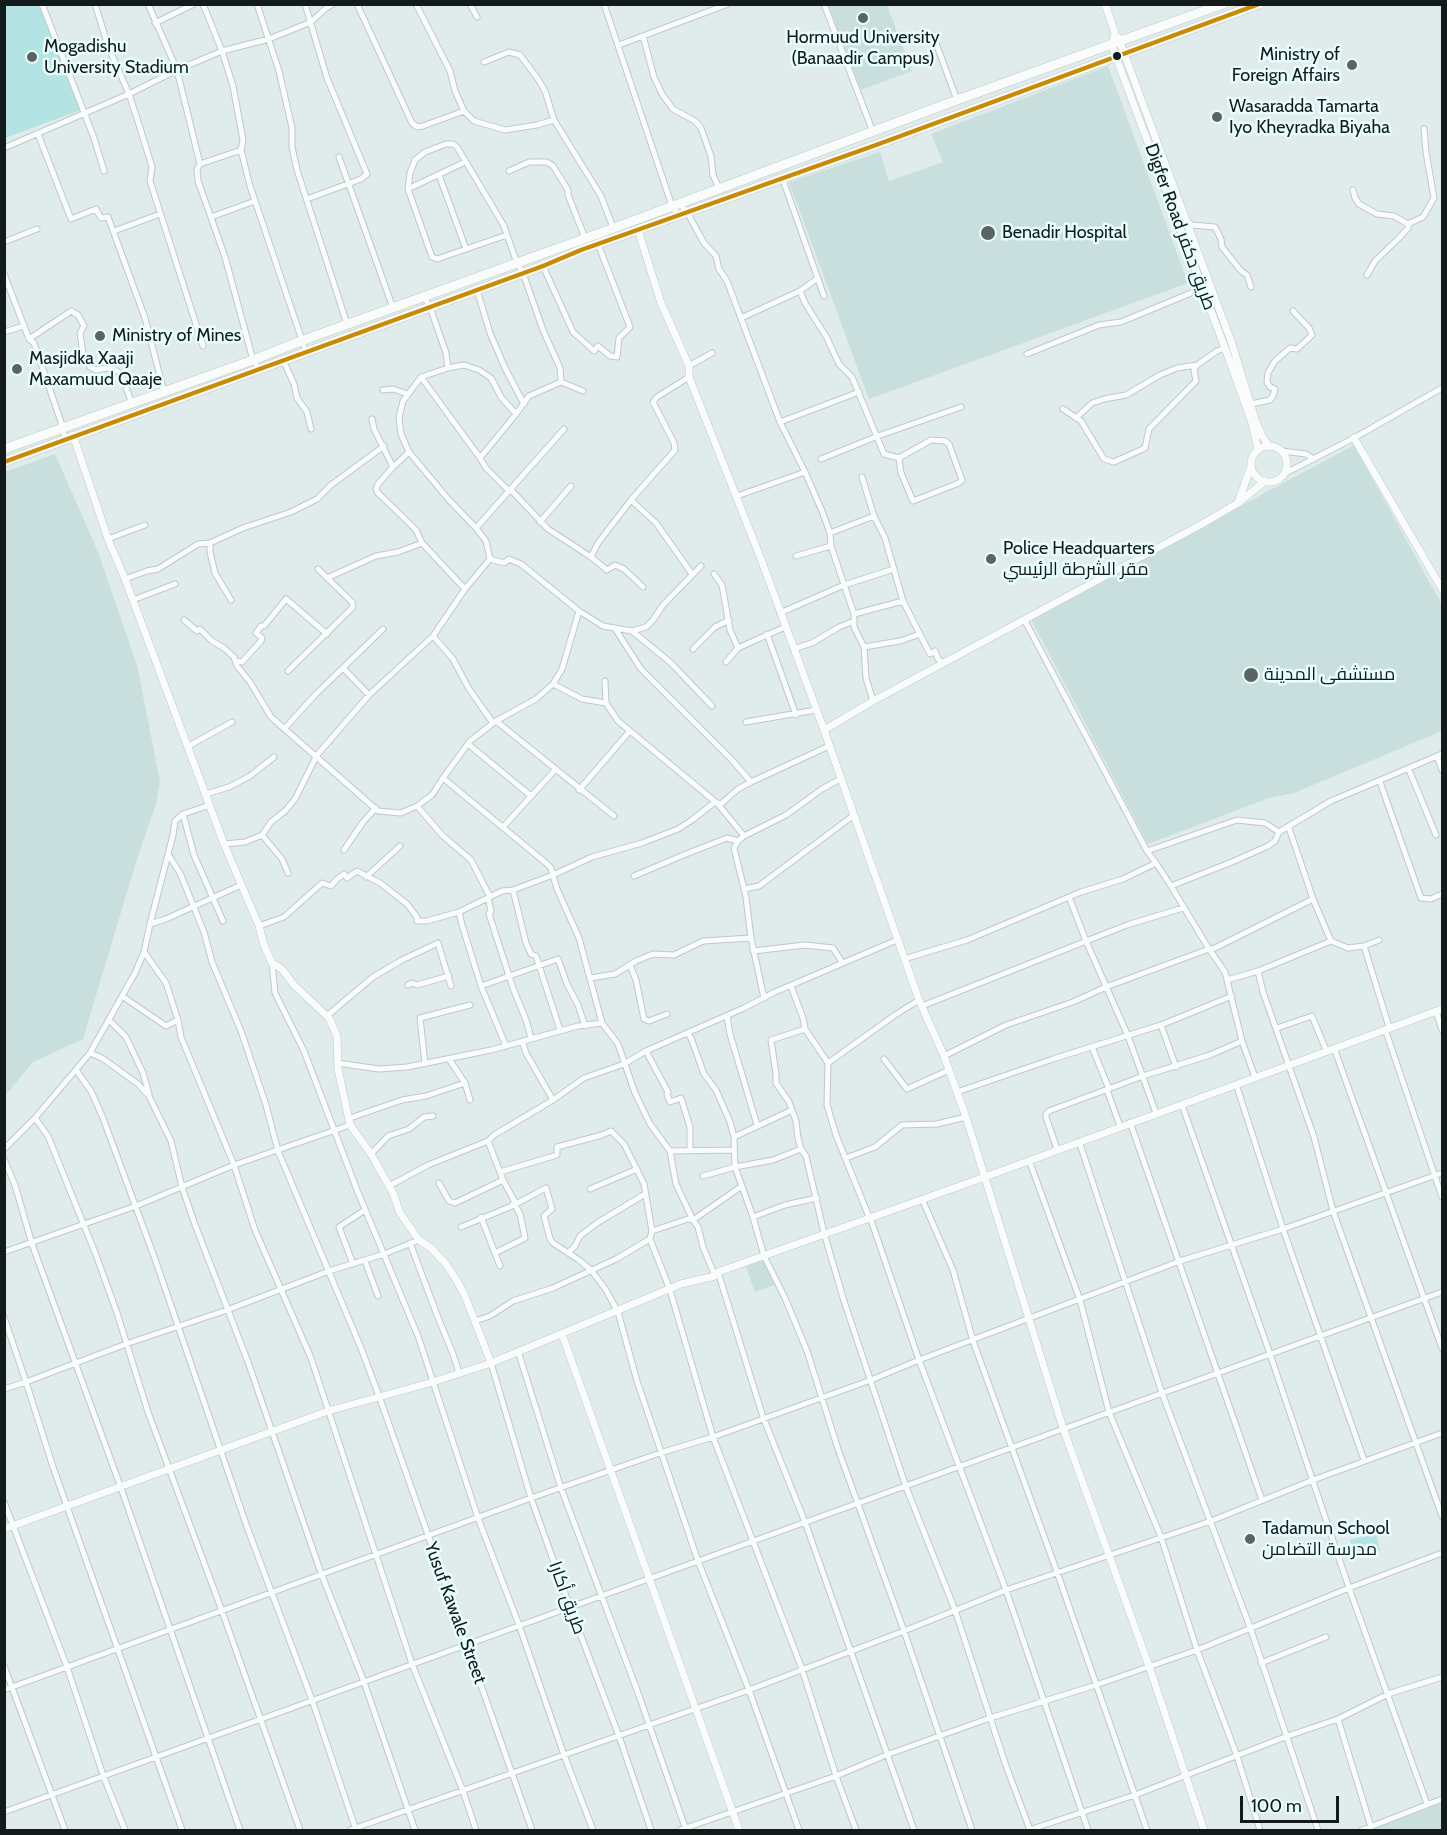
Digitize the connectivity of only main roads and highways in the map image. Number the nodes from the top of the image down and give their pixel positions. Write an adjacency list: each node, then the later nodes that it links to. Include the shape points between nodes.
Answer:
1 (1223, 4): 3 (highway, via 719,188)
2 (1259, 4): 3 (highway, via 888,141 638,230)
3 (616, 233): 4 (highway, via 585,238); 5 (highway, via 543,266)
4 (4, 449)
5 (4, 462)

